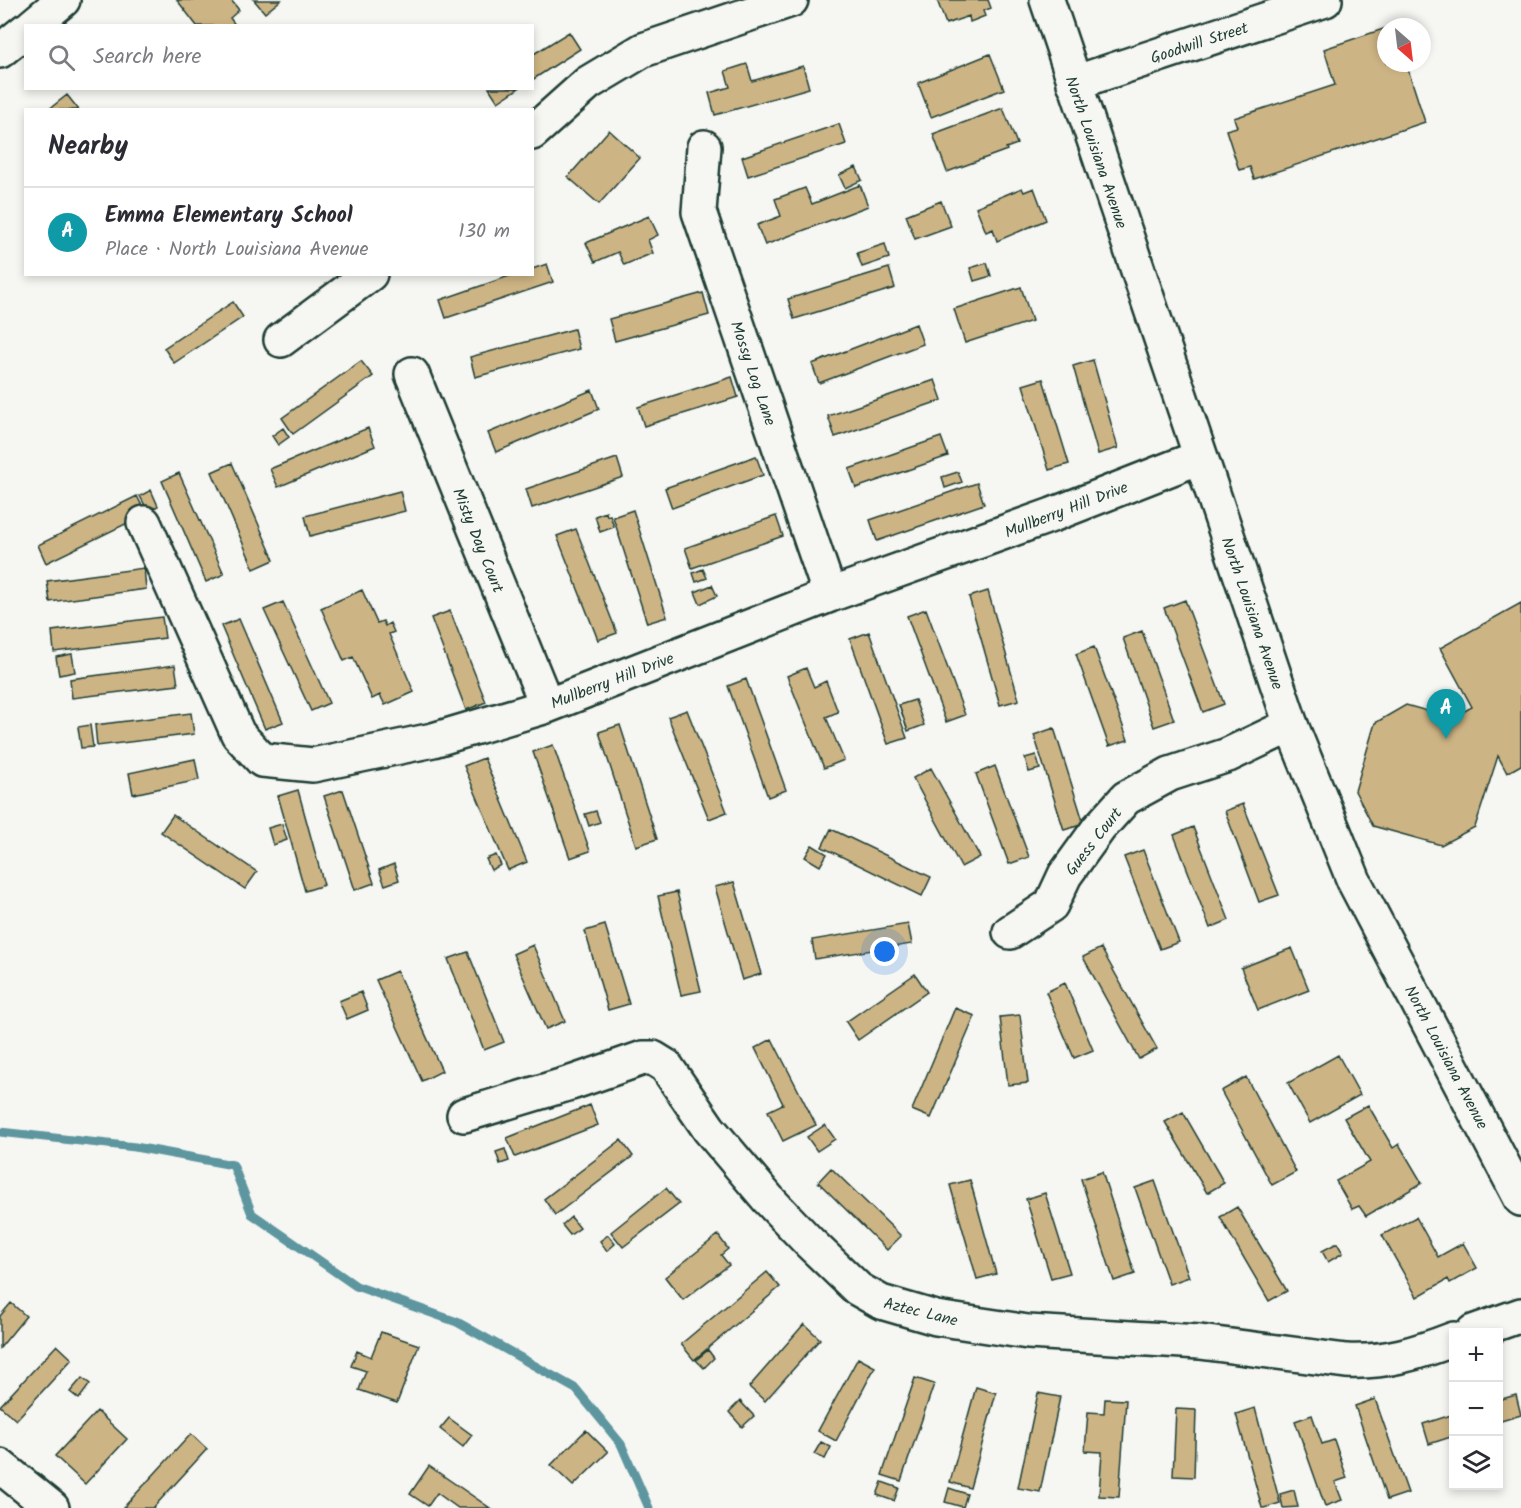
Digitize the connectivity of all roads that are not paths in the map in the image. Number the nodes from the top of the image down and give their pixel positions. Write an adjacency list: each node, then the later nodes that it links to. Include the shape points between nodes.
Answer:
1 (63, 0): 5 (street)
2 (791, 0): 9 (street, via 643,50 588,83)
3 (1047, 0): 8 (street, North Louisiana Avenue)
4 (1325, 0): 8 (street, Goodwill Street)
5 (34, 24)
6 (24, 32): 7 (street)
7 (0, 51)
8 (1074, 83): 14 (street, North Louisiana Avenue)
9 (534, 131)
10 (704, 147): 16 (street, Mossy Log Lane, via 699,212)
11 (367, 276): 12 (street)
12 (281, 340)
13 (412, 375): 17 (street, Misty Day Court)
14 (1200, 457): 16 (street, Mullberry Hill Drive); 18 (street, North Louisiana Avenue)
15 (144, 523): 17 (street, Mullberry Hill Drive, via 238,734 262,760 314,765 433,740)
16 (830, 595): 17 (street, Mullberry Hill Drive)
17 (547, 706)
18 (1291, 725): 19 (street, Guess Court, via 1228,755 1170,774 1126,798 1065,875 1051,905); 21 (street, North Louisiana Avenue, via 1354,881)
19 (1010, 932)
20 (464, 1115): 24 (street, Aztec Lane, via 653,1058 666,1066 709,1129 803,1236 858,1289 880,1302 936,1318 1028,1332 1200,1342 1346,1361 1397,1358)
21 (1521, 1199)
22 (1521, 1315): 23 (street)
23 (1484, 1328)
24 (1449, 1342)
25 (0, 1466): 26 (street)
26 (52, 1508)

